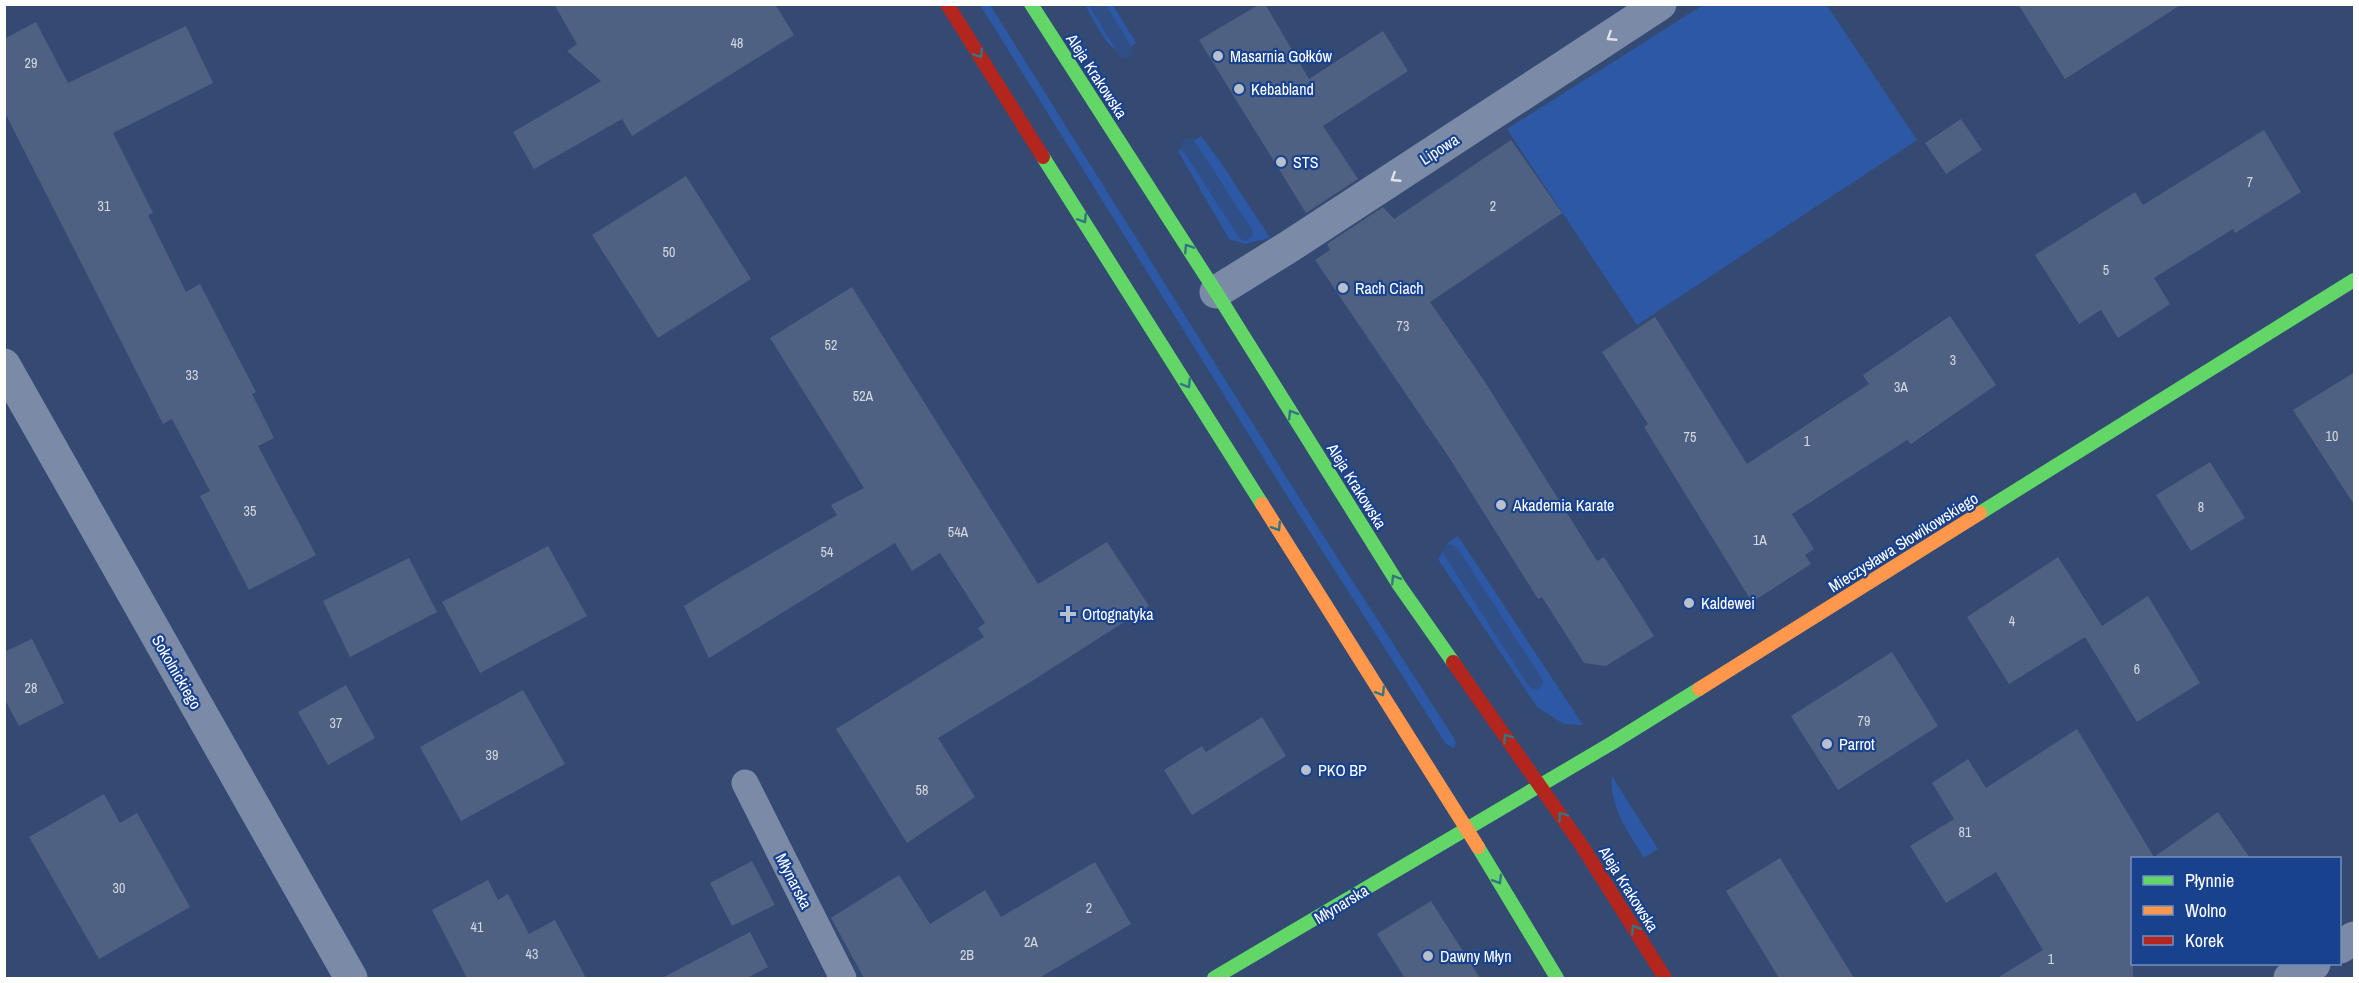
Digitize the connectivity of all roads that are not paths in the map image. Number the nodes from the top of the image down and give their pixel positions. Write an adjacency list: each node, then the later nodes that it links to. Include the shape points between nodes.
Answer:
1 (947, 4): 9 (main road, one-way to 9)
2 (1031, 4): 5 (main road, Aleja Krakowska, one-way to 2)
3 (1660, 4): 5 (street, Lipowa, one-way to 5)
4 (2355, 280): 8 (main road, Mieczysława Słowikowskiego)
5 (1216, 292): 8 (main road, Aleja Krakowska, one-way to 5, via 1399,585)
6 (4, 365): 13 (street, Sokolnickiego)
7 (745, 783): 14 (lane, Młynarska)
8 (1541, 786): 9 (main road, Mieczysława Słowikowskiego); 17 (main road, Aleja Krakowska, one-way to 8)
9 (1468, 830): 15 (main road, Młynarska); 16 (main road, one-way to 16)
10 (2355, 938): 11 (street)
11 (2341, 946)
12 (2311, 965): 18 (street)
13 (351, 978)
14 (843, 978)
15 (1214, 978)
16 (1557, 978)
17 (1665, 978)
18 (2290, 978)

